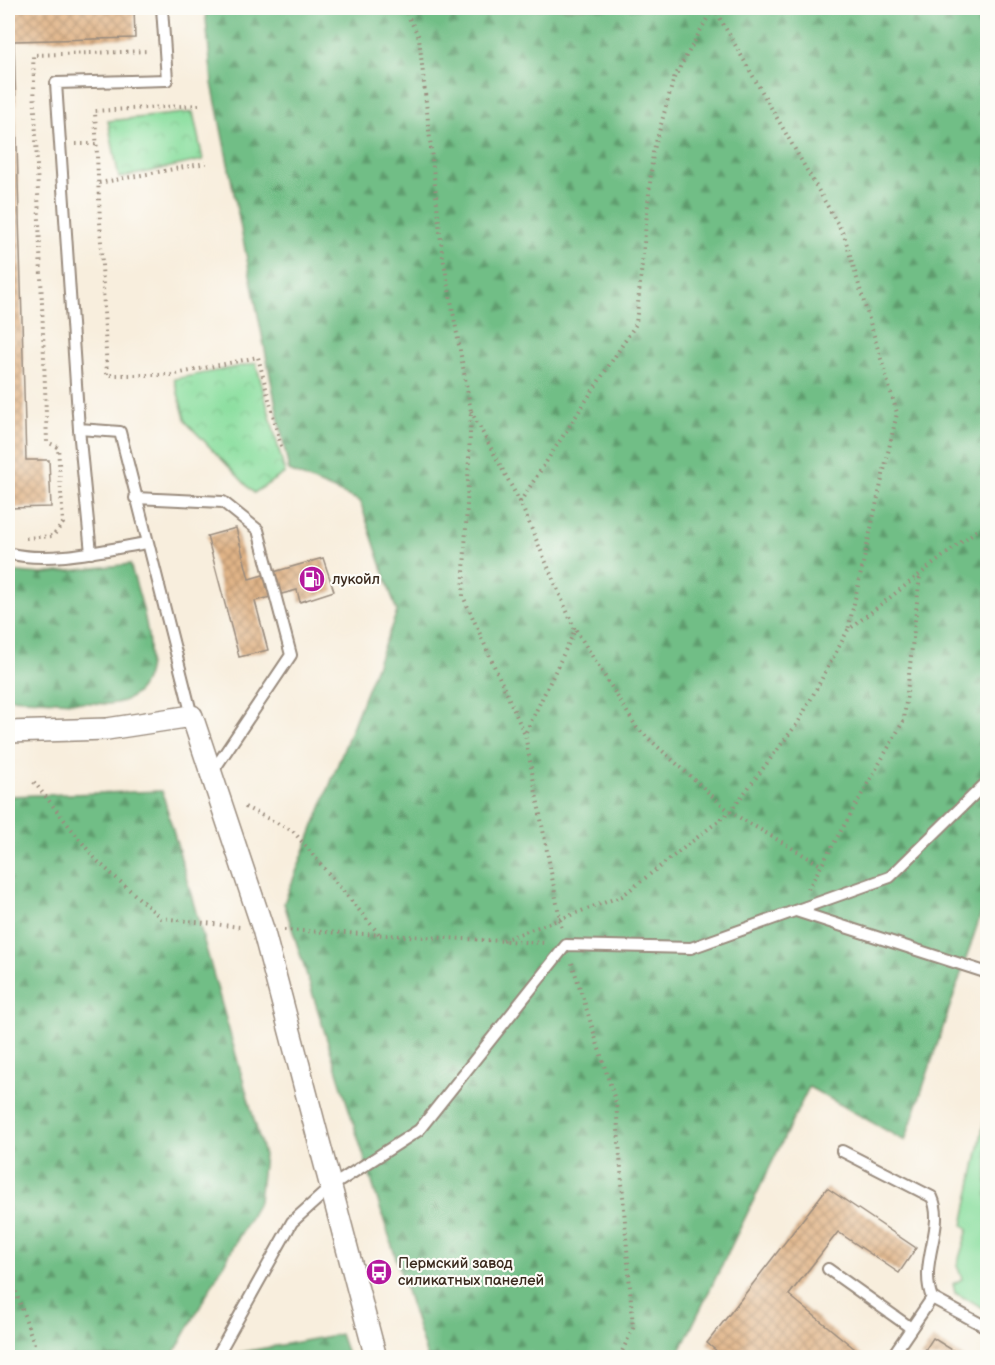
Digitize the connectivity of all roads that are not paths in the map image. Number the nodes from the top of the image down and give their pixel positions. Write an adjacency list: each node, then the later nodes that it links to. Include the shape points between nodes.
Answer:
1 (162, 8): 2 (lane, via 167,80 56,83)
2 (79, 429): 3 (lane, via 120,432); 6 (lane)
3 (135, 498): 4 (lane); 10 (lane, via 223,502 258,530 291,655)
4 (146, 543): 6 (lane); 7 (lane)
5 (8, 553): 6 (lane)
6 (91, 553)
7 (192, 716): 8 (street, via 107,729); 10 (street)
8 (8, 732)
9 (987, 781): 11 (lane, via 890,877)
10 (214, 783): 14 (street, via 263,929)
11 (795, 911): 12 (lane); 14 (lane, via 691,948 567,945 419,1130)
12 (987, 973)
13 (842, 1151): 16 (lane, via 932,1197 937,1215 926,1271)
14 (332, 1186): 19 (lane, via 292,1222); 20 (street)
15 (828, 1269): 17 (lane)
16 (932, 1298): 17 (lane); 18 (lane)
17 (911, 1328): 21 (lane)
18 (987, 1328)
19 (216, 1358)
20 (376, 1358)
21 (891, 1358)

